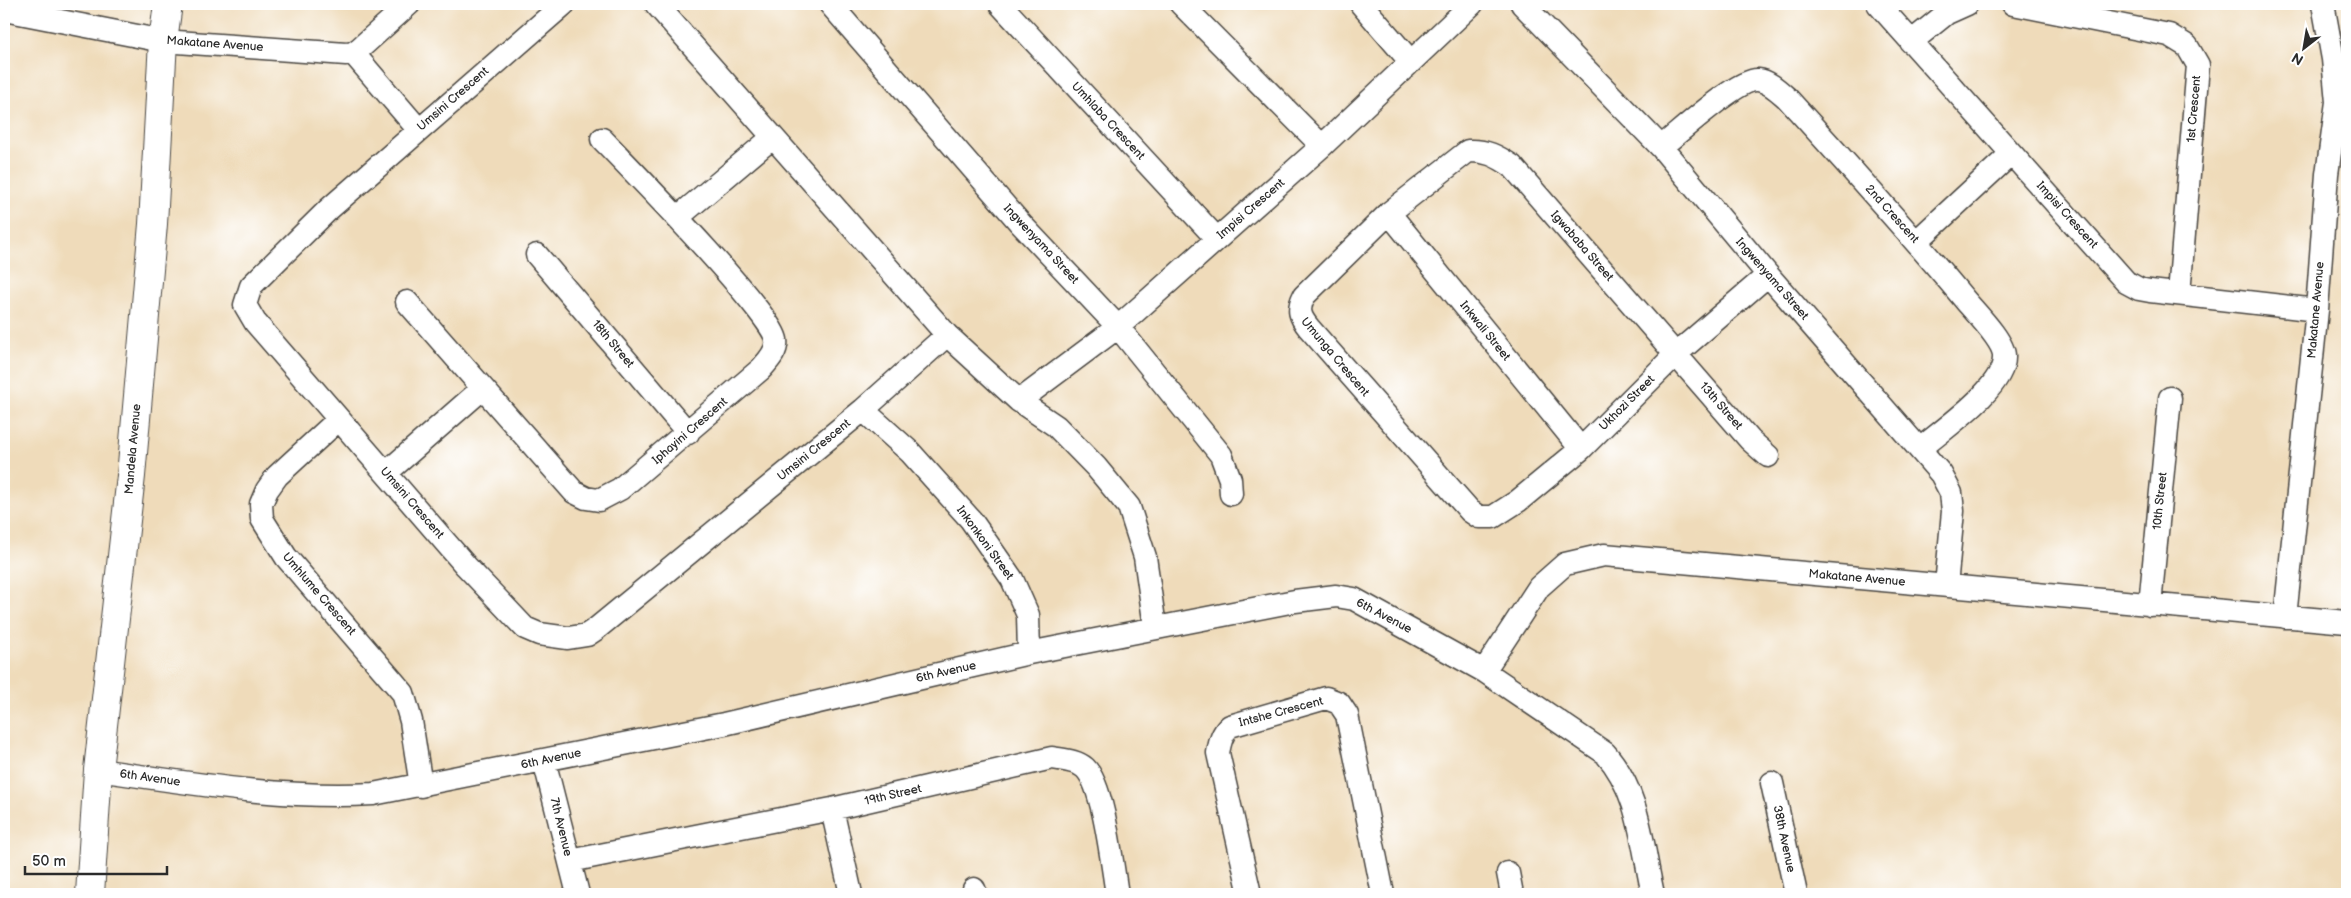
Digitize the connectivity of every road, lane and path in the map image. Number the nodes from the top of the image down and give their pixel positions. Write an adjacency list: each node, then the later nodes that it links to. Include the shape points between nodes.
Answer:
1 (168, 4): 16 (street, Mandela Avenue)
2 (409, 4): 18 (street)
3 (564, 4): 20 (street, Umsini Crescent)
4 (656, 4): 21 (street)
5 (830, 4): 36 (street, Ingwenyama Street, via 1021,224)
6 (1000, 4): 29 (street, Umhlaba Crescent)
7 (1181, 4): 23 (street)
8 (1361, 4): 19 (street)
9 (1472, 4): 19 (street, Impisi Crescent)
10 (1522, 4): 24 (street, Ingwenyama Street)
11 (1878, 4): 17 (street, Impisi Crescent)
12 (1967, 4): 17 (street, via 1947,13)
13 (2013, 4): 33 (street, 1st Crescent, via 2169,36 2188,46 2198,65)
14 (2323, 4): 35 (street, Makatane Avenue, via 2333,59 2336,102)
15 (4, 10): 16 (street, Makatane Avenue)
16 (163, 41): 18 (street, Makatane Avenue); 59 (street, Mandela Avenue, via 153,224 133,457)
17 (1911, 42): 26 (street, Impisi Crescent)
18 (353, 53): 20 (street)
19 (1412, 62): 23 (street, Impisi Crescent)
20 (419, 130): 43 (street, Umsini Crescent, via 329,209 251,286 246,297 247,311 254,322)
21 (772, 138): 28 (street); 37 (street)
22 (602, 139): 28 (street, Iphayini Crescent)
23 (1322, 146): 29 (street, Impisi Crescent)
24 (1661, 148): 30 (street, 2nd Crescent, via 1735,88 1758,80 1768,83 1787,98); 32 (street, Ingwenyama Street)
25 (1480, 150): 27 (street, Umunga Crescent, via 1468,151); 38 (street, Igwababa Street, via 1512,166)
26 (2011, 154): 30 (street); 33 (street, Impisi Crescent, via 2126,282 2139,289)
27 (1389, 213): 45 (street, Inkwali Street); 50 (street, Umunga Crescent, via 1304,296 1299,306 1300,317 1470,511)
28 (677, 218): 44 (street, Iphayini Crescent, via 751,301 773,330 776,340 771,357 761,369)
29 (1217, 239): 36 (street, Impisi Crescent)
30 (1917, 241): 46 (street, 2nd Crescent, via 1994,334 2005,354 2003,366 1990,389)
31 (537, 255): 44 (street, 18th Street)
32 (1768, 276): 38 (street, Ukhozi Street); 46 (street, Ingwenyama Street)
33 (2179, 294): 35 (street, Impisi Crescent)
34 (407, 302): 39 (street, Iphayini Crescent)
35 (2317, 310): 53 (street, Makatane Avenue)
36 (1118, 326): 41 (street, Impisi Crescent); 49 (street, Ingwenyama Street, via 1220,455 1230,479)
37 (947, 336): 41 (street); 42 (street, Umsini Crescent)
38 (1676, 354): 45 (street, Ukhozi Street); 47 (street, 13th Street, via 1750,440)
39 (482, 388): 44 (street, Iphayini Crescent, via 574,492 594,500 620,489); 48 (street)
40 (2170, 398): 52 (street, 10th Street)
41 (1019, 401): 55 (street, via 1056,426 1096,467 1129,508 1145,557)
42 (863, 410): 48 (street, Umsini Crescent, via 596,629 577,637 552,637 525,628 466,566); 56 (street, Inkonkoni Street, via 910,452 971,520 1012,579 1028,615)
43 (338, 420): 48 (street, Umsini Crescent); 61 (street, Umhlume Crescent, via 277,476 261,504 262,519 286,556 403,693 412,720)
44 (688, 433)
45 (1581, 449): 50 (street, Ukhozi Street, via 1518,501 1493,517)
46 (1920, 449): 51 (street, Ingwenyama Street, via 1941,474 1951,493 1952,529)
47 (1768, 456)
48 (386, 473)
49 (1231, 494)
50 (1479, 517)
51 (1946, 586): 52 (street, Makatane Avenue); 57 (street, Makatane Avenue, via 1604,556 1565,564 1539,587)
52 (2150, 605): 53 (street, Makatane Avenue)
53 (2285, 617): 54 (street, Makatane Avenue)
54 (2347, 622)
55 (1155, 627): 56 (street, 6th Avenue); 57 (street, 6th Avenue, via 1295,600 1336,596 1354,599 1376,610)
56 (1030, 652): 58 (street, 6th Avenue, via 724,724)
57 (1484, 671): 70 (street, 6th Avenue, via 1589,740 1617,767 1630,790)
58 (544, 760): 61 (street, 6th Avenue); 63 (street, 7th Avenue)
59 (98, 770): 61 (street, 6th Avenue, via 221,788 336,796); 64 (street, Mandela Avenue)
60 (1772, 783): 71 (street, 38th Avenue)
61 (420, 786)
62 (832, 809): 63 (street, 19th Street); 66 (street); 67 (street, 19th Street, via 1052,758 1070,761 1083,766 1092,777)
63 (570, 861): 65 (street, 7th Avenue)
64 (90, 894)
65 (578, 894)
66 (850, 894)
67 (1117, 894)
68 (1250, 894): 69 (street, Intshe Crescent, via 1218,753 1220,743 1230,726 1326,698 1339,703 1347,715)
69 (1384, 894)
70 (1654, 894)
71 (1796, 894)

